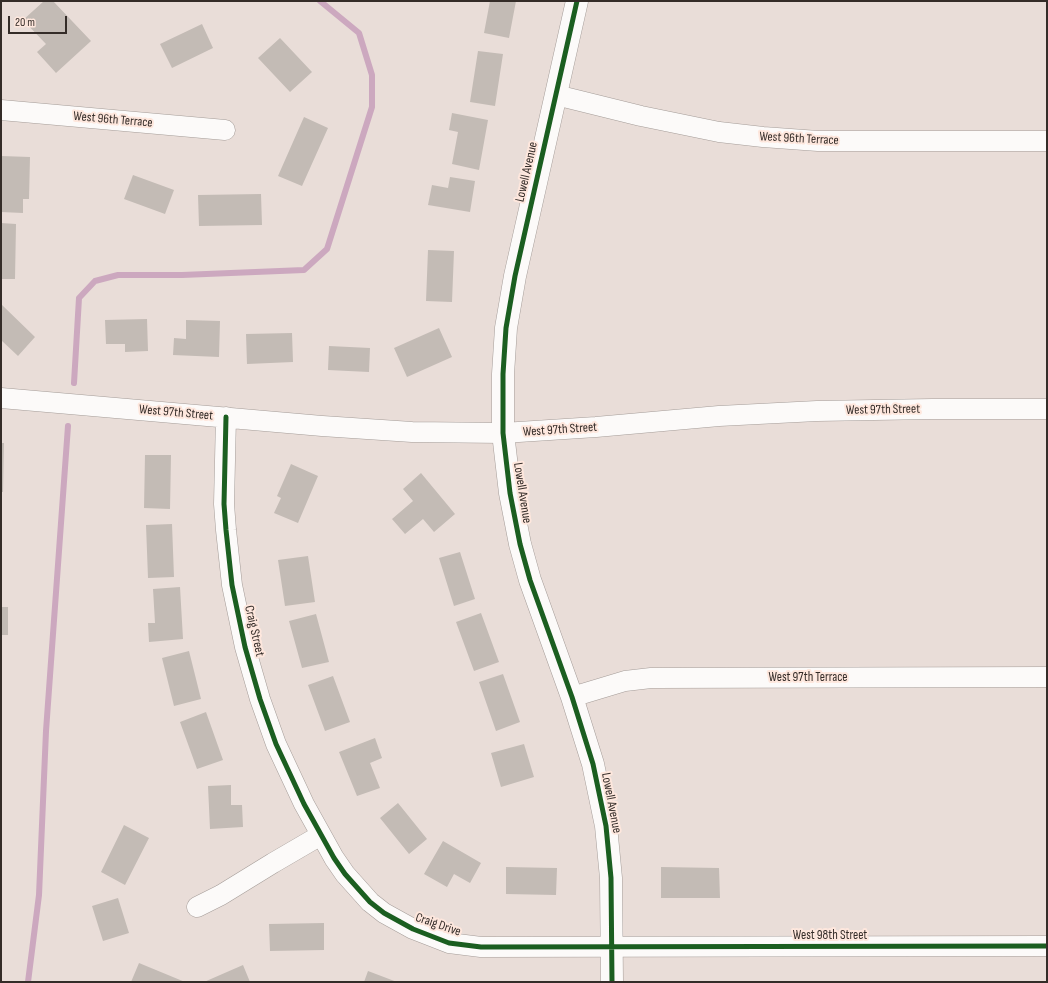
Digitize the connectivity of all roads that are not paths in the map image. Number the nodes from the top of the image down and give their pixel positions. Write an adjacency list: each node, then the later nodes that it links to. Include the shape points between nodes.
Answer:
1 (578, 1): 2 (street, Lowell Avenue)
2 (556, 95): 5 (street, West 96th Terrace, via 720,132 763,137 818,141); 9 (street, Lowell Avenue, via 515,276 506,328)
3 (1, 110): 4 (street, West 96th Terrace)
4 (225, 130)
5 (1047, 141)
6 (1, 398): 8 (street, West 97th Street)
7 (1047, 409): 9 (street, West 97th Street, via 817,411)
8 (226, 417): 9 (street, West 97th Street, via 412,432); 12 (street, Craig Street, via 226,530 232,585 245,647 276,744)
9 (503, 433): 11 (street, Lowell Avenue, via 510,493 520,544 530,580)
10 (1047, 677): 11 (street, West 97th Terrace, via 651,678 625,681)
11 (572, 697): 15 (street, Lowell Avenue, via 593,764 606,826 611,878)
12 (321, 835): 13 (street); 15 (street, Craig Drive, via 345,874 370,902 413,930 449,943 481,947)
13 (197, 907)
14 (1047, 946): 15 (street, West 98th Street)
15 (612, 948): 16 (street, Lowell Avenue)
16 (612, 982)

